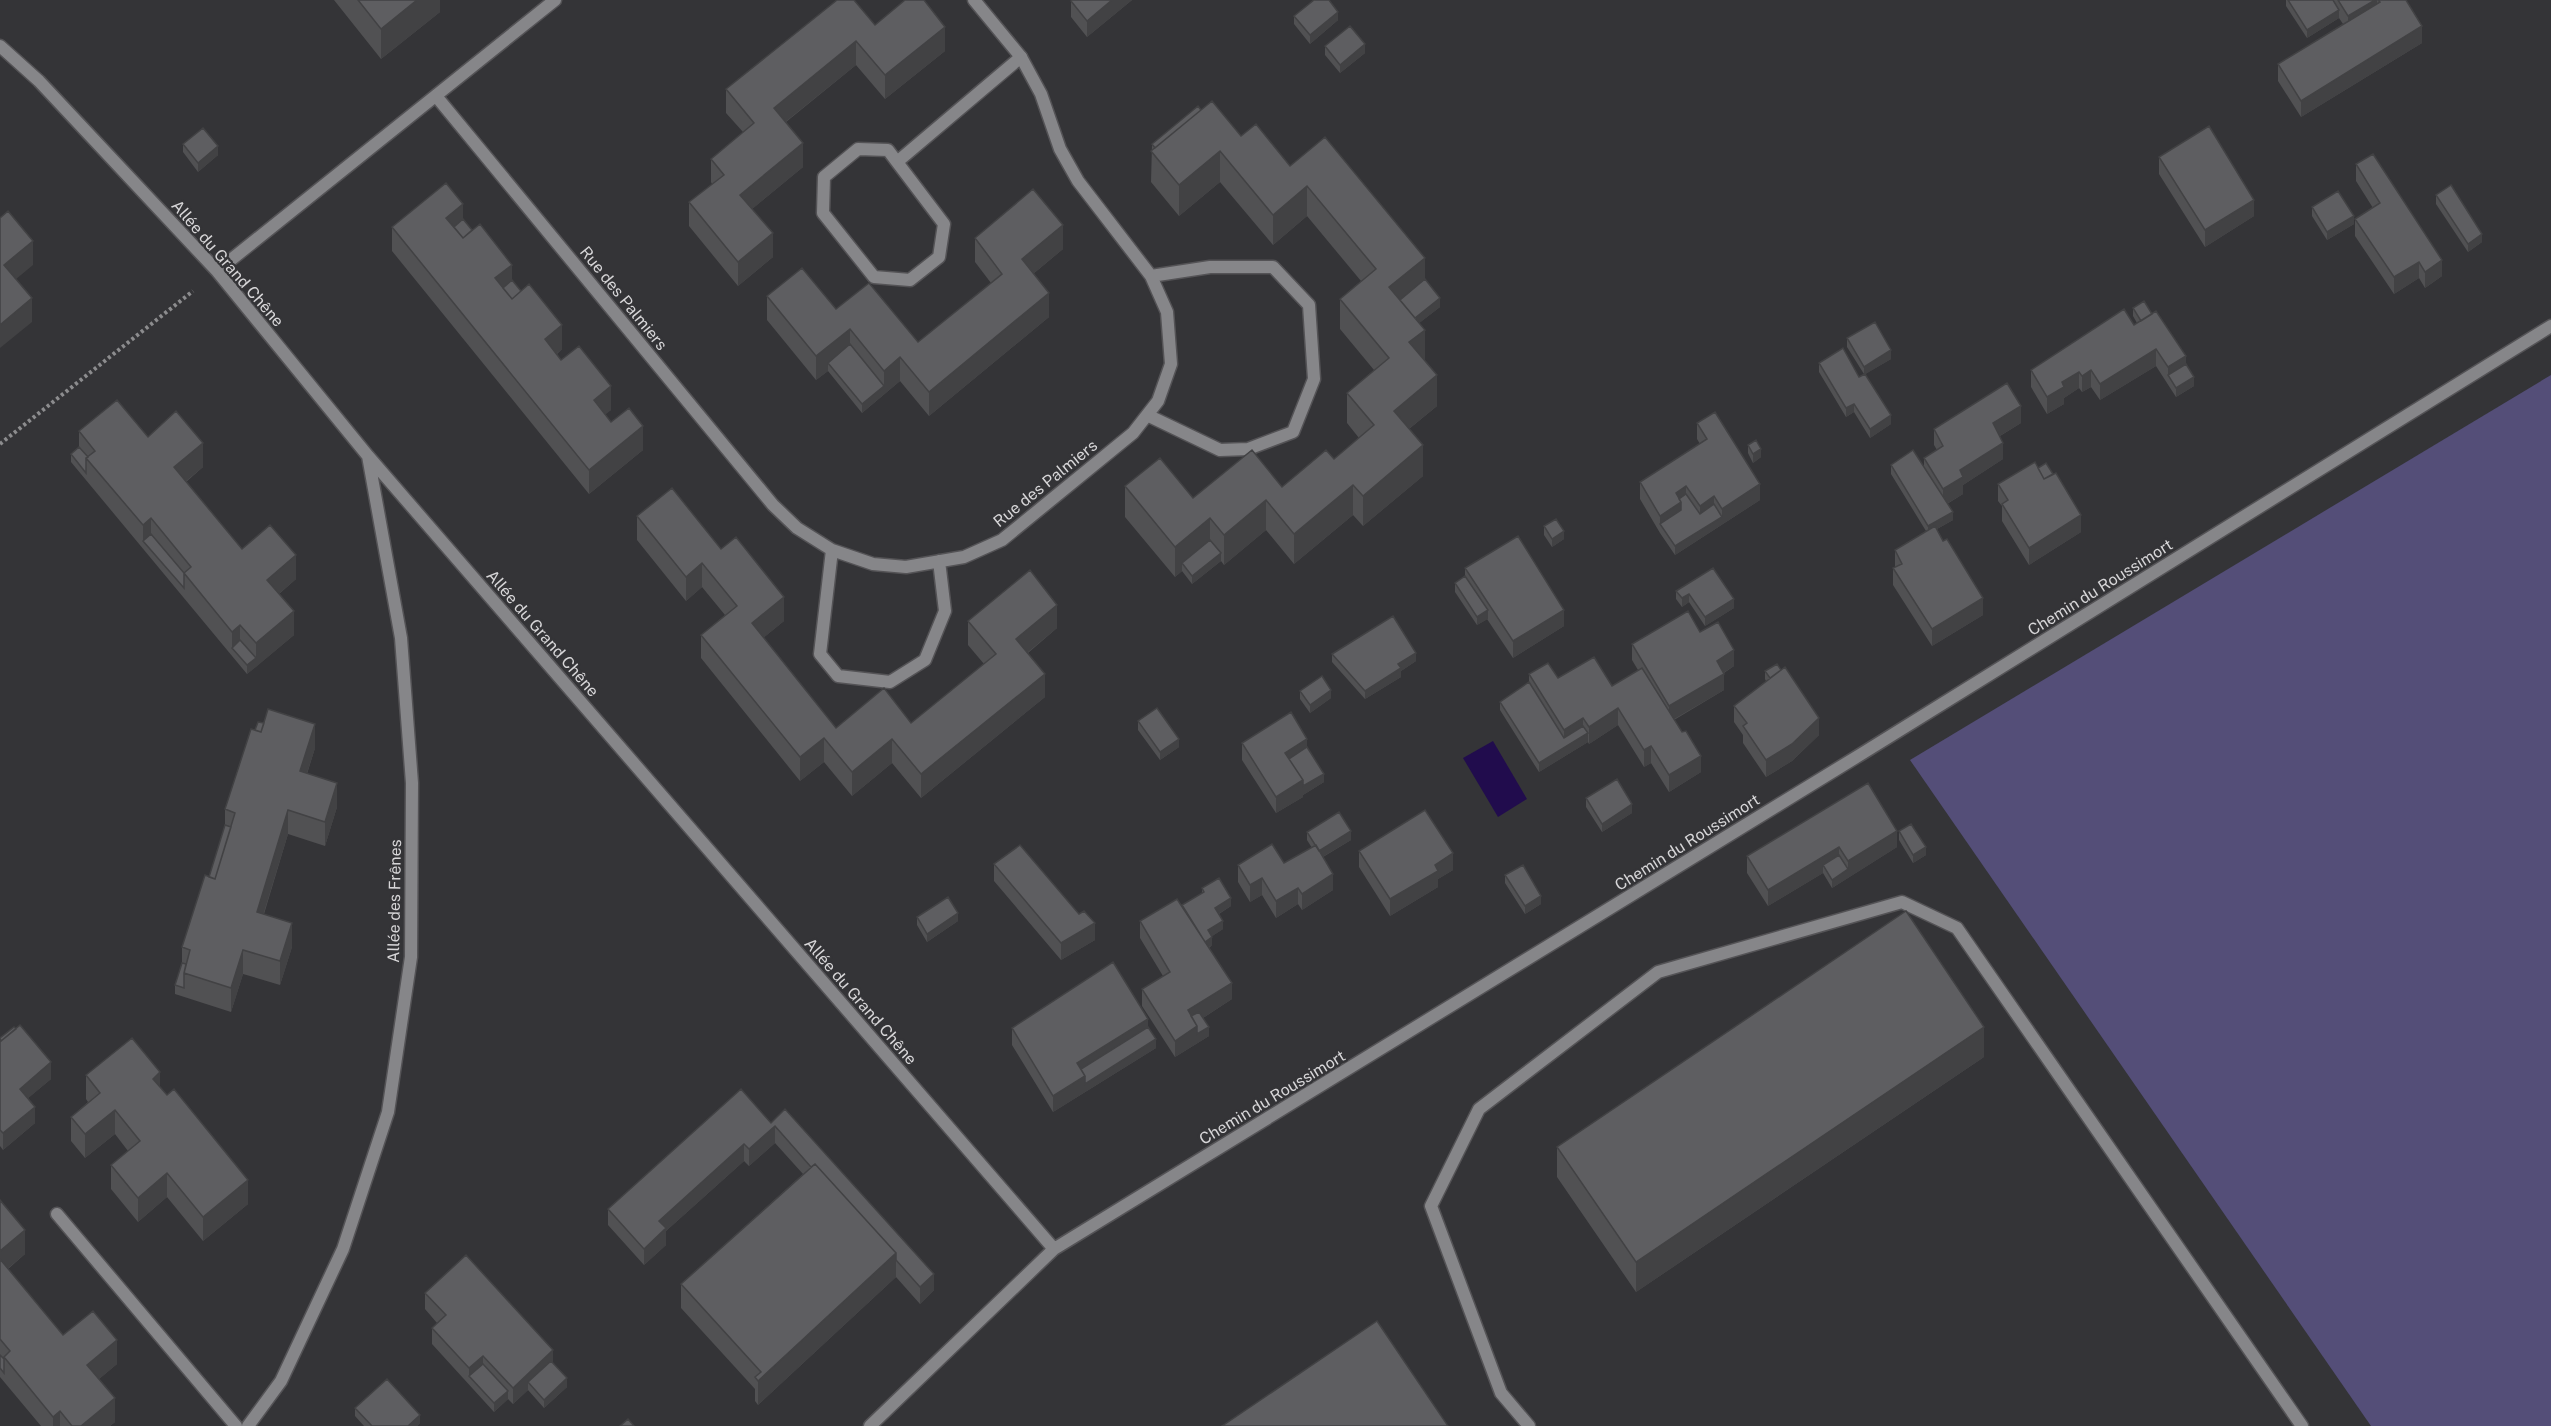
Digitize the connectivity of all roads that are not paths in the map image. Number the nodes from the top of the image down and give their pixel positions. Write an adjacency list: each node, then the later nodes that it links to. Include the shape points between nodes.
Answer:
1 (555, 0): 5 (street)
2 (974, 0): 4 (street, Rue des Palmiers)
3 (0, 46): 7 (street, Allée du Grand Chêne, via 39,81)
4 (1021, 57): 6 (street); 8 (street, Rue des Palmiers, via 1078,181)
5 (436, 96): 7 (street); 12 (street, Rue des Palmiers, via 773,505 797,528)
6 (897, 162): 6 (street, via 888,150 858,149 824,177 823,213 874,277 910,280 939,257 944,224)
7 (217, 272): 11 (street, Allée du Grand Chêne)
8 (1151, 276): 10 (street, Rue des Palmiers, via 1167,312 1171,363 1158,401); 10 (street, via 1210,267 1273,267 1309,305 1314,379 1293,432 1248,449 1220,450)
9 (2551, 326): 15 (street, Chemin du Roussimort)
10 (1147, 415): 13 (street, Rue des Palmiers, via 1133,433 1002,540 964,557)
11 (368, 456): 15 (street, Allée du Grand Chêne); 17 (street, Allée des Frênes, via 400,638 412,783 411,957 388,1112 344,1249 281,1381)
12 (832, 550): 13 (street, Rue des Palmiers, via 873,564 906,567); 13 (street, via 820,654 838,676 890,682 925,660 945,611)
13 (939, 561)
14 (57, 1214): 16 (street)
15 (1054, 1249): 18 (street, Chemin du Roussimort)
16 (236, 1426)
17 (248, 1426)
18 (870, 1426)
19 (1529, 1426): 20 (street, via 1501,1393 1431,1206 1479,1109 1658,972 1902,902 1957,928)
20 (2302, 1426)

